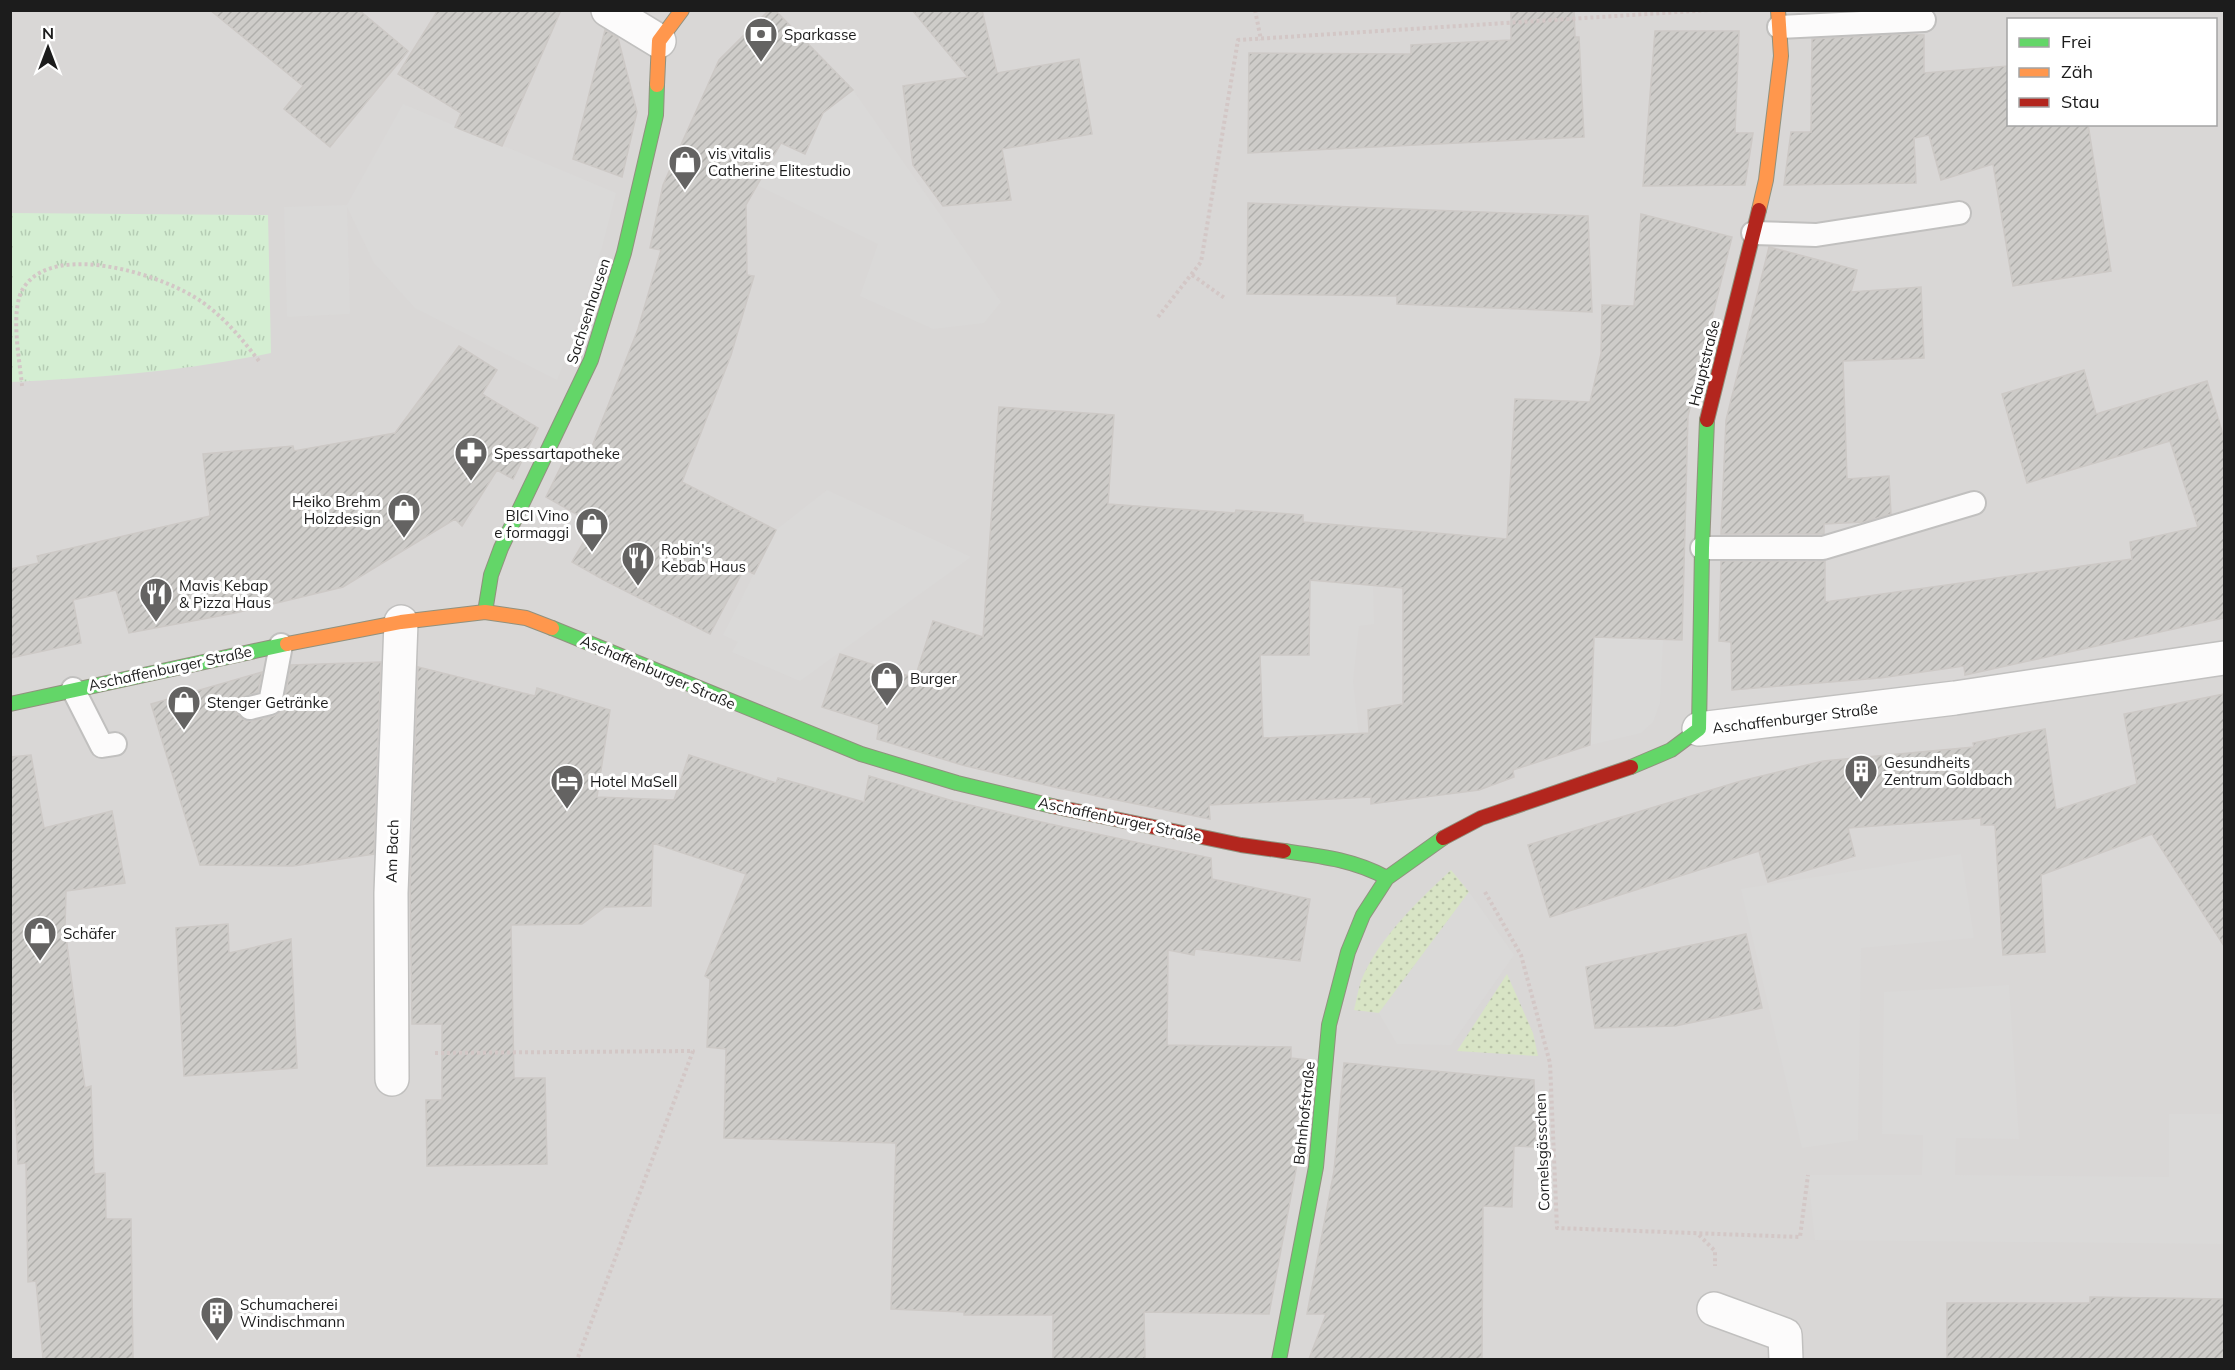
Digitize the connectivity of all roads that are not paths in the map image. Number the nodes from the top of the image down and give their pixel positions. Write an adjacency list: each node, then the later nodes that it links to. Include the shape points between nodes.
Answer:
1 (608, 10): 5 (street)
2 (682, 10): 5 (street)
3 (1778, 19): 4 (lane); 7 (street, Hauptstraße, via 1781,56 1767,168)
4 (1924, 20)
5 (659, 41): 10 (street, Sachsenhausen, via 656,115 621,264 591,360 501,548 491,575)
6 (1959, 213): 7 (lane, via 1816,236)
7 (1753, 233): 9 (street, Hauptstraße, via 1707,417)
8 (1974, 503): 9 (lane, via 1823,548)
9 (1702, 548): 17 (street, Hauptstraße)
10 (485, 612): 11 (street, Aschaffenburger Straße); 19 (street, Aschaffenburger Straße, via 526,618 861,754 957,783 1241,845 1335,858)
11 (401, 622): 12 (street, Aschaffenburger Straße); 20 (street, Am Bach, via 391,893)
12 (280, 645): 14 (street, Aschaffenburger Straße); 16 (lane, via 270,703)
13 (2224, 658): 17 (street, Aschaffenburger Straße, via 1954,698)
14 (73, 688): 15 (street, Aschaffenburger Straße); 18 (lane, via 102,746)
15 (10, 704)
16 (250, 708)
17 (1700, 729): 19 (street, Aschaffenburger Straße, via 1671,750 1637,765 1481,818 1444,837)
18 (115, 744)
19 (1387, 878): 22 (street, Bahnhofstraße, via 1363,915 1348,952 1329,1025 1316,1167)
20 (392, 1067)
21 (1714, 1309): 23 (street, via 1785,1335)
22 (1280, 1359)
23 (1786, 1359)

